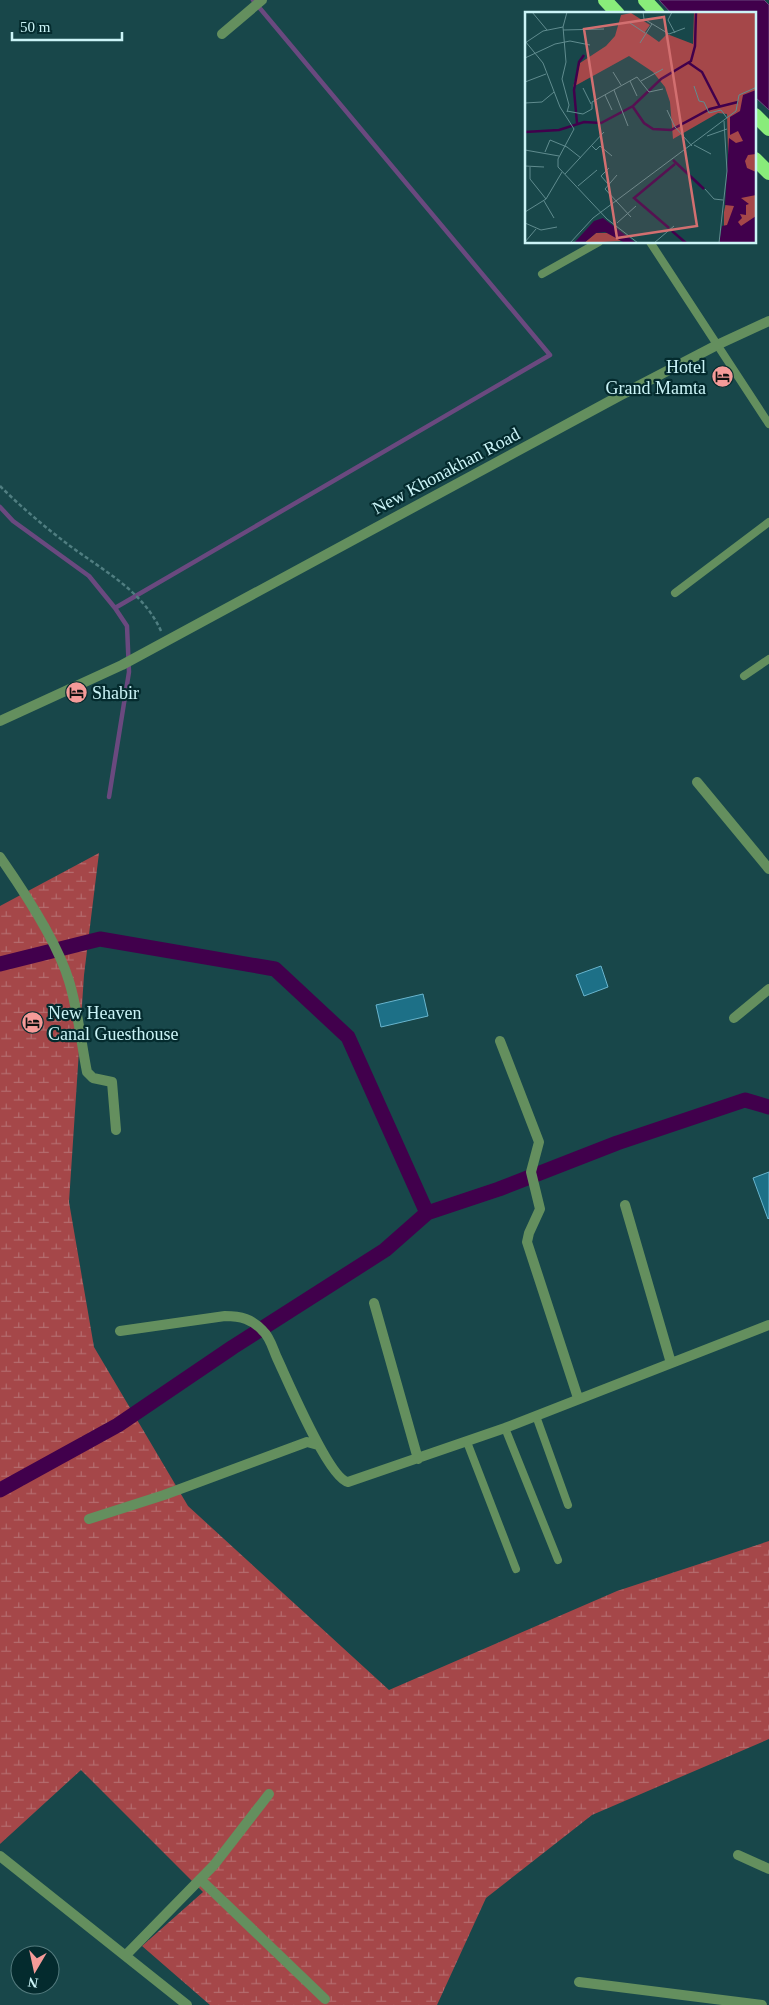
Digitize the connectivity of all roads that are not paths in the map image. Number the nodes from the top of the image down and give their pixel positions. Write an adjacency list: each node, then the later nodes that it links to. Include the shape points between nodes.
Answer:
1 (262, 0): 6 (street)
2 (605, 0): 4 (highway)
3 (645, 0): 5 (highway)
4 (616, 12)
5 (656, 12)
6 (222, 34)
7 (756, 116): 8 (highway)
8 (769, 129)
9 (756, 160): 10 (highway)
10 (769, 173)
11 (595, 244): 13 (lane)
12 (651, 244): 15 (lane)
13 (542, 274)
14 (769, 321): 15 (street, New Khonakhan Road)
15 (716, 345): 16 (lane); 21 (street, New Khonakhan Road, via 122,665)
16 (769, 424)
17 (769, 522): 18 (lane)
18 (675, 593)
19 (769, 659): 20 (lane)
20 (744, 676)
21 (0, 721)
22 (697, 782): 24 (street)
23 (0, 857): 28 (street, via 61,960 72,995 87,1072 93,1078 112,1082)
24 (769, 869)
25 (769, 989): 26 (street)
26 (734, 1018)
27 (500, 1041): 34 (street, via 537,1134 538,1147 531,1172 540,1209 527,1242)
28 (116, 1130)
29 (625, 1205): 33 (street)
30 (374, 1303): 39 (street)
31 (769, 1325): 33 (street)
32 (120, 1331): 38 (street, via 226,1316 250,1320 264,1332)
33 (671, 1362): 34 (street)
34 (578, 1398): 35 (street)
35 (536, 1416): 36 (street); 40 (lane)
36 (505, 1428): 37 (street); 42 (lane)
37 (467, 1442): 39 (street); 43 (lane)
38 (318, 1446): 39 (street, via 339,1478 348,1482); 41 (street, via 307,1442)
39 (418, 1459)
40 (568, 1505)
41 (89, 1519)
42 (558, 1560)
43 (516, 1569)
44 (269, 1794): 48 (street)
45 (738, 1854): 47 (street)
46 (0, 1856): 49 (street)
47 (769, 1869)
48 (201, 1880): 49 (street); 51 (street)
49 (126, 1956): 52 (street)
50 (579, 1982): 53 (street)
51 (324, 1999)
52 (187, 2005)
53 (762, 2005)

